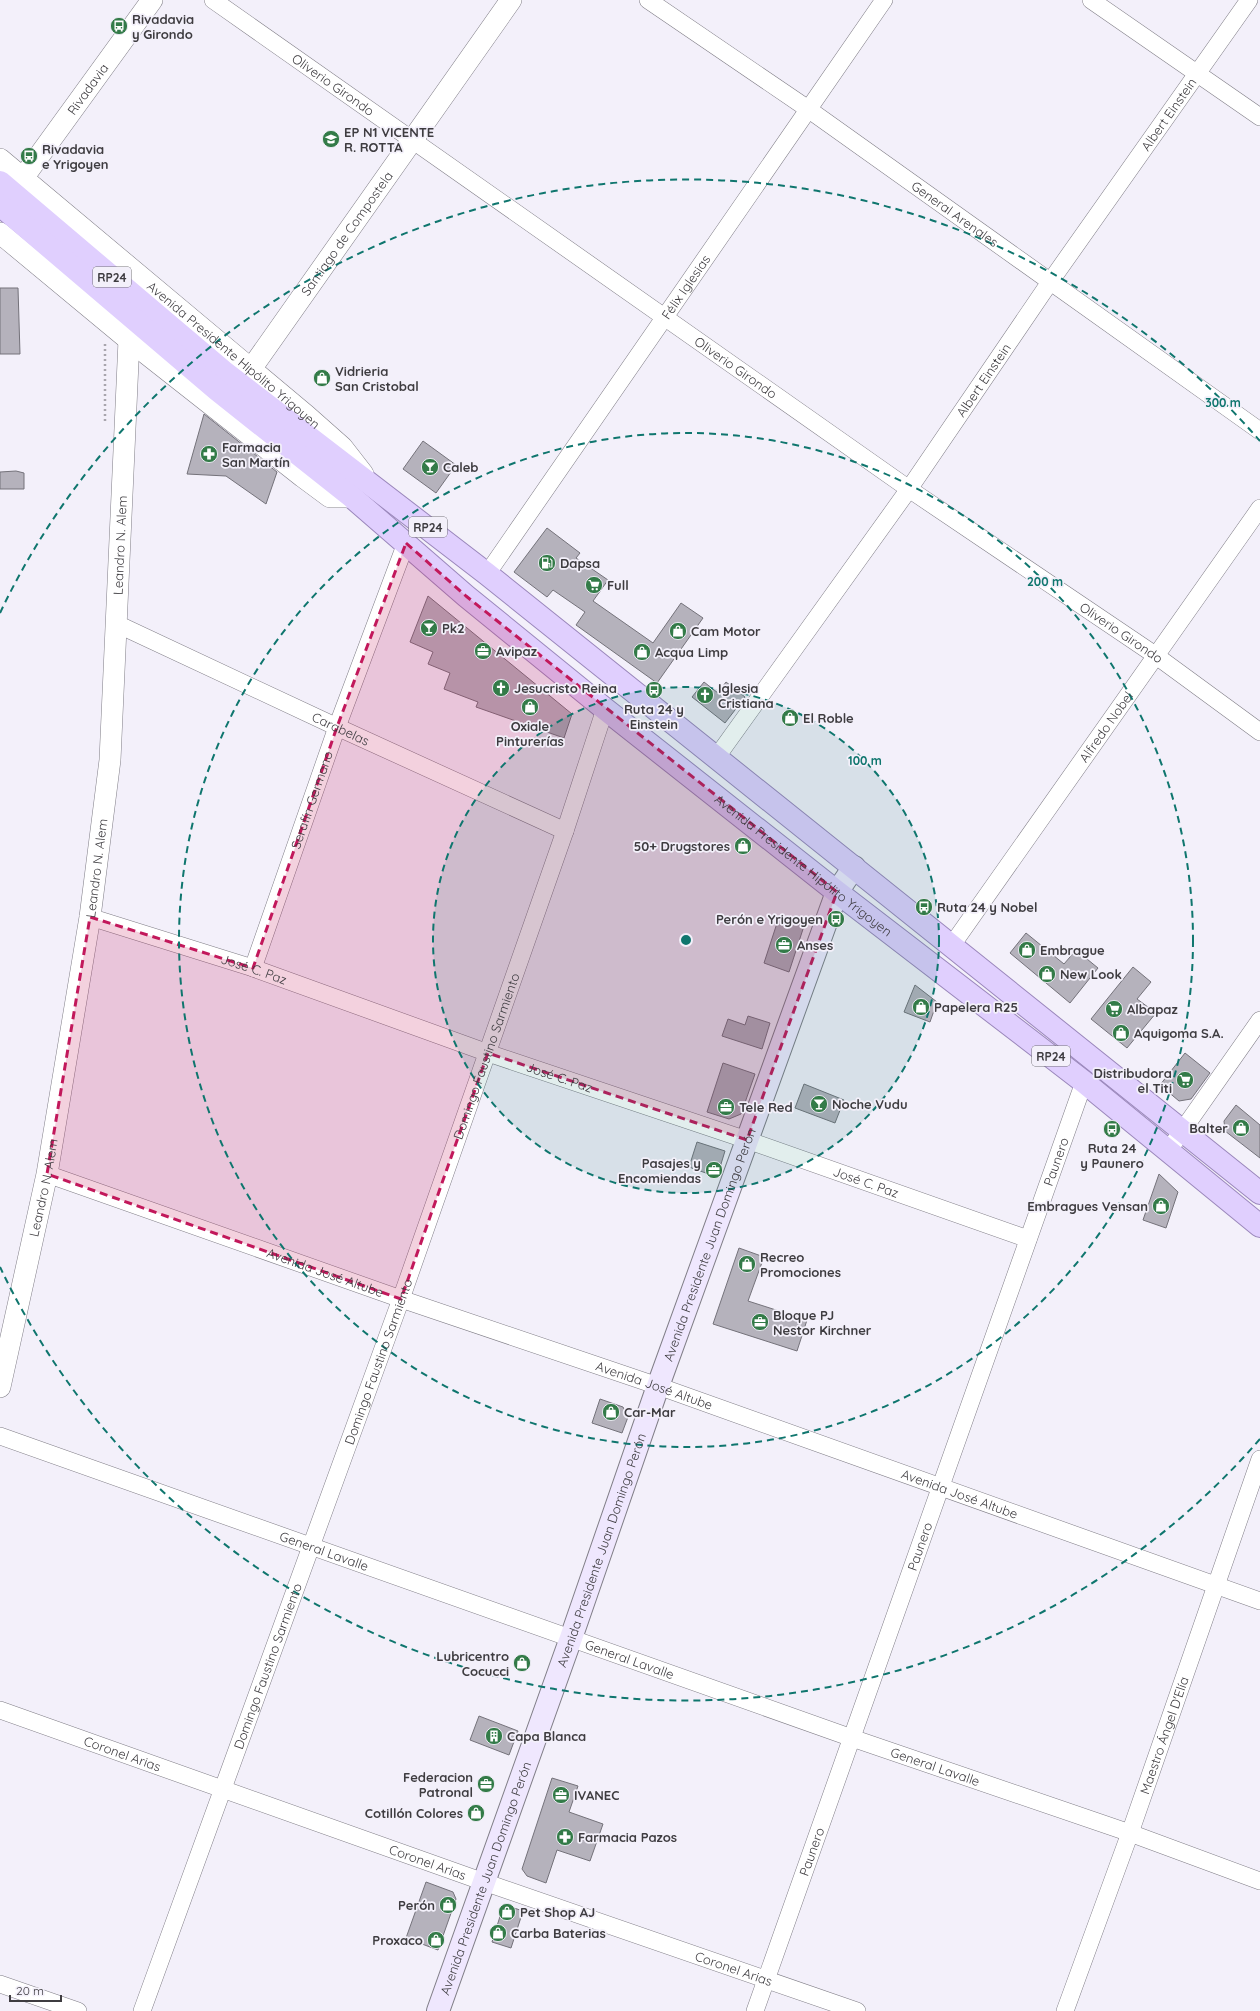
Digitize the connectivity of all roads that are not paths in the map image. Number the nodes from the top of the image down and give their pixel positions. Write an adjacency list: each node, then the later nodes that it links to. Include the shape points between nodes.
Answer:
1 (152, 0): 13 (street, Rivadavia)
2 (213, 0): 11 (street, Oliverio Girondo)
3 (511, 0): 11 (street, Santiago de Compostela)
4 (648, 0): 9 (street, General Arenales)
5 (884, 0): 9 (street, Félix Iglesias)
6 (1091, 0): 8 (street)
7 (1249, 0): 8 (street, Albert Einstein)
8 (1197, 74): 10 (street); 16 (street, Albert Einstein)
9 (808, 109): 16 (street, General Arenales); 17 (street, Félix Iglesias)
10 (1260, 117)
11 (412, 140): 17 (street, Oliverio Girondo); 19 (street, Santiago de Compostela)
12 (0, 159): 13 (street, Avenida Presidente Hipólito Yrigoyen)
13 (10, 176): 19 (street, Avenida Presidente Hipólito Yrigoyen); 21 (main road, Avenida Presidente Hipólito Yrigoyen / RP24, via 223,371)
14 (0, 205): 23 (main road, Avenida Presidente Hipólito Yrigoyen / RP24, via 217,390)
15 (0, 233): 18 (street)
16 (1050, 282): 20 (street, General Arenales); 22 (street, Albert Einstein)
17 (664, 316): 22 (street, Oliverio Girondo); 26 (street, Félix Iglesias)
18 (129, 340): 23 (street, via 330,497); 27 (street, Leandro N. Alem)
19 (251, 369): 21 (street, Avenida Presidente Hipólito Yrigoyen, via 342,447)
20 (1260, 431)
21 (368, 481): 26 (main road, Avenida Presidente Hipólito Yrigoyen / RP24)
22 (909, 489): 28 (street, Oliverio Girondo); 32 (street, Albert Einstein)
23 (352, 497): 25 (main road, Avenida Presidente Hipólito Yrigoyen / RP24)
24 (1260, 508): 28 (street, Alfredo Nobel)
25 (406, 543): 29 (main road, Avenida Presidente Hipólito Yrigoyen / RP24, via 466,596); 30 (street, Serafín Germano)
26 (487, 574): 32 (main road, Avenida Presidente Hipólito Yrigoyen / RP24)
27 (117, 624): 30 (street, Carabelas); 36 (street, Leandro N. Alem, via 110,760)
28 (1155, 655): 31 (street, Oliverio Girondo); 37 (street, Alfredo Nobel)
29 (605, 709): 33 (street, Domingo Faustino Sarmiento); 35 (main road, Avenida Presidente Hipólito Yrigoyen / RP24)
30 (337, 727): 33 (street, Carabelas); 38 (street, Serafín Germano)
31 (1260, 732)
32 (716, 758): 34 (main road, Avenida Presidente Hipólito Yrigoyen / RP24)
33 (565, 831): 40 (street, Domingo Faustino Sarmiento)
34 (854, 867): 35 (main road, Avenida Presidente Juan Domingo Perón); 37 (main road, Avenida Presidente Hipólito Yrigoyen / RP24)
35 (836, 892): 41 (main road, Avenida Presidente Hipólito Yrigoyen / RP24); 43 (main road, Avenida Presidente Juan Domingo Perón)
36 (90, 917): 38 (street, José C. Paz); 45 (street, Leandro N. Alem)
37 (952, 945): 42 (main road, Avenida Presidente Hipólito Yrigoyen / RP24)
38 (253, 968): 40 (street, José C. Paz)
39 (1260, 1020): 42 (street)
40 (488, 1052): 43 (street, José C. Paz); 49 (street, Domingo Faustino Sarmiento)
41 (1084, 1082): 44 (main road, Avenida Presidente Hipólito Yrigoyen / RP24); 48 (street, Paunero)
42 (1183, 1132): 44 (street); 46 (main road, Avenida Presidente Hipólito Yrigoyen / RP24)
43 (747, 1140): 48 (street, José C. Paz); 50 (main road, Avenida Presidente Juan Domingo Perón)
44 (1168, 1151): 47 (main road, Avenida Presidente Hipólito Yrigoyen / RP24)
45 (47, 1174): 49 (street, Avenida José Altube); 51 (street, Leandro N. Alem)
46 (1260, 1193)
47 (1260, 1226)
48 (1028, 1239): 54 (street, Paunero)
49 (401, 1299): 50 (street, Avenida José Altube); 55 (street, Domingo Faustino Sarmiento)
50 (658, 1386): 54 (street, Avenida José Altube); 58 (main road, Avenida Presidente Juan Domingo Perón)
51 (0, 1388)
52 (0, 1436): 55 (street, General Lavalle)
53 (1260, 1459): 56 (street, Maestro Ángel D'Elía)
54 (941, 1487): 56 (street, Avenida José Altube); 60 (street, Paunero)
55 (310, 1545): 58 (street, General Lavalle); 61 (street, Domingo Faustino Sarmiento)
56 (1216, 1586): 57 (street, Avenida José Altube); 62 (street, Maestro Ángel D'Elía)
57 (1260, 1601)
58 (571, 1638): 60 (street, General Lavalle); 64 (main road, Avenida Presidente Juan Domingo Perón)
59 (0, 1710): 61 (street, Coronel Arias)
60 (852, 1738): 62 (street, General Lavalle); 65 (street, Paunero)
61 (224, 1790): 64 (street, Coronel Arias); 68 (street, Domingo Faustino Sarmiento)
62 (1130, 1833): 63 (street, General Lavalle); 72 (street, Maestro Ángel D'Elía)
63 (1260, 1881)
64 (484, 1882): 65 (street, Coronel Arias); 69 (main road, Avenida Presidente Juan Domingo Perón)
65 (766, 1979): 70 (street, Paunero); 71 (street, Coronel Arias)
66 (0, 1984): 67 (street)
67 (78, 2011)
68 (142, 2011)
69 (438, 2011)
70 (755, 2011)
71 (857, 2011)
72 (1065, 2011)

